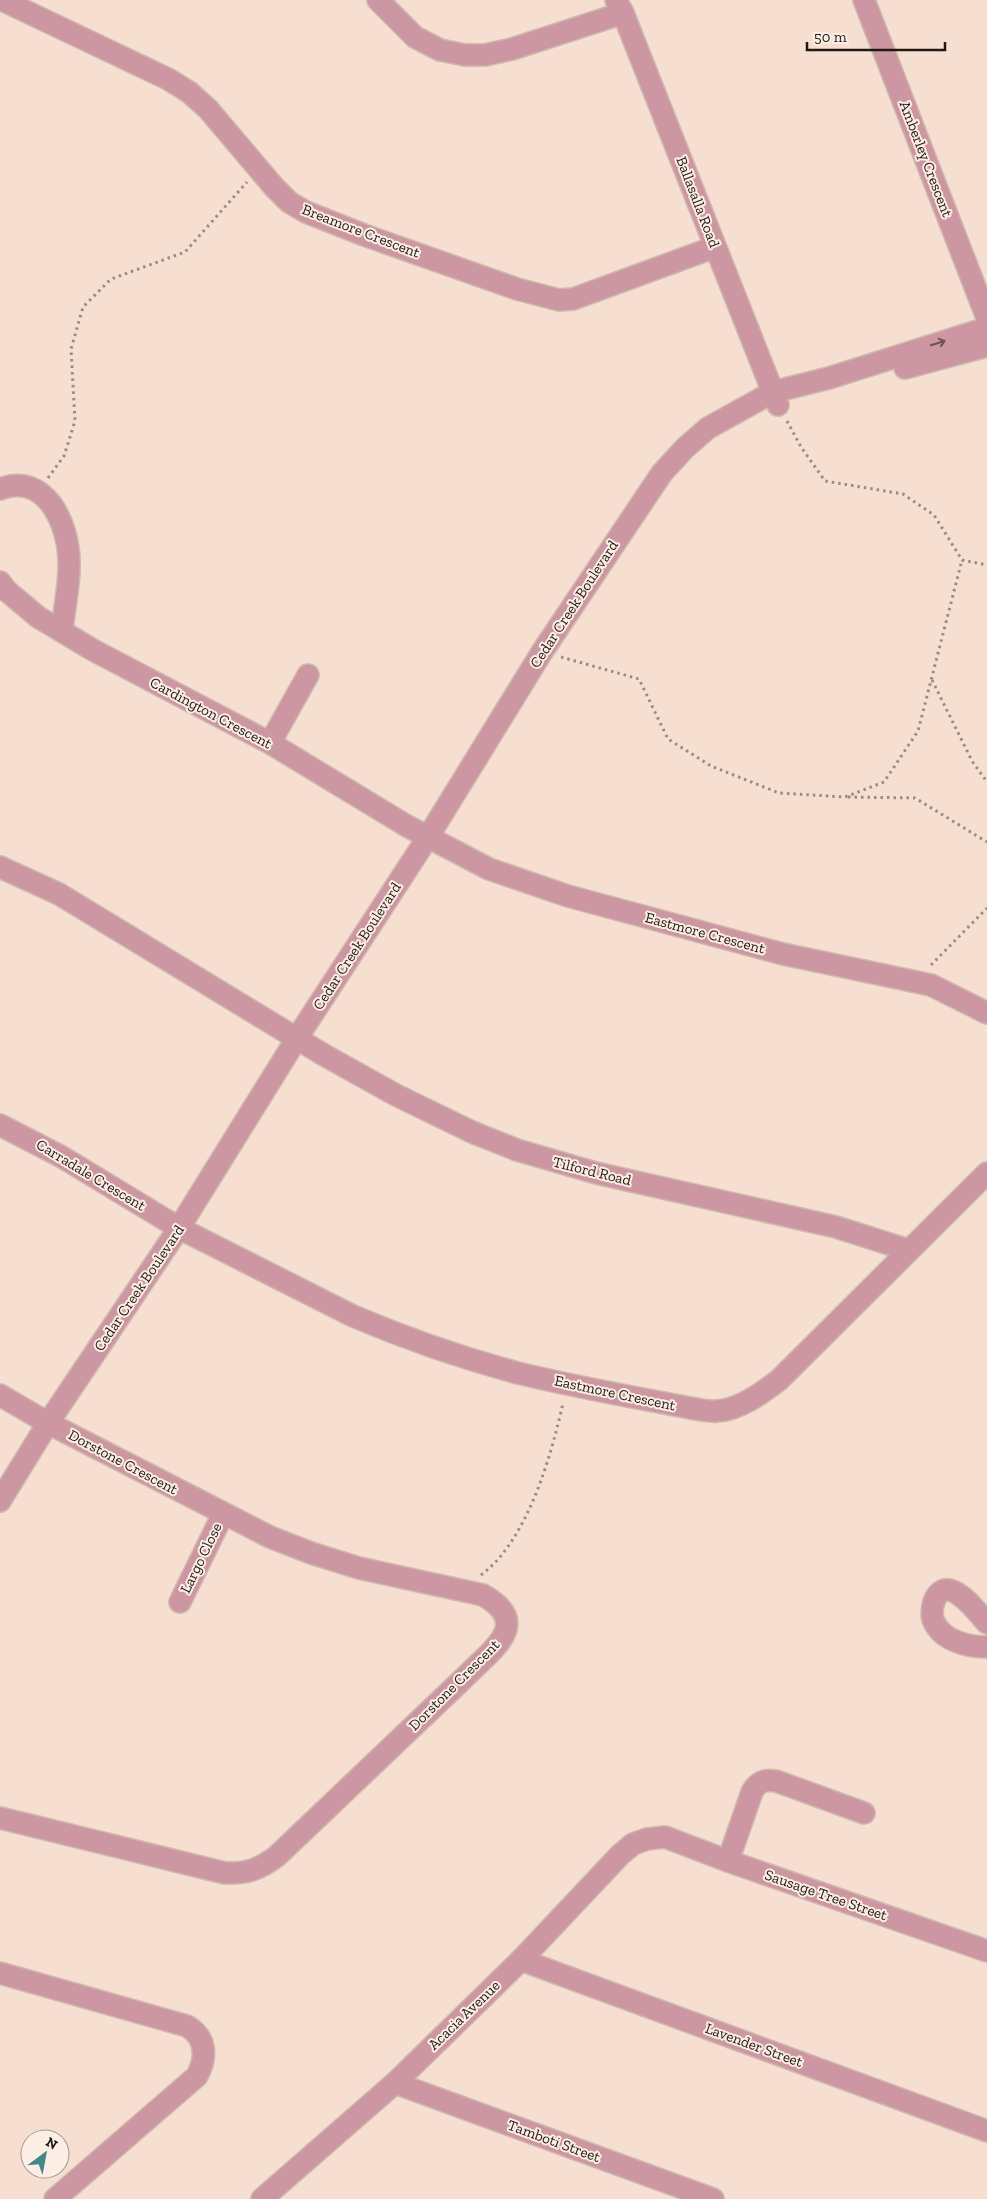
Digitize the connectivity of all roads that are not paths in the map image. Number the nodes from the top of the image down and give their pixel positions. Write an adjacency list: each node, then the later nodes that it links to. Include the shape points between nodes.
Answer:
1 (2, 0): 5 (street, Breamore Crescent, via 189,92 290,202 306,212 508,286 559,300 573,298)
2 (378, 0): 4 (street, via 415,38 440,50 465,55 485,55 512,49)
3 (864, 0): 6 (street, Amberley Crescent)
4 (620, 6): 5 (street, Ballasalla Road)
5 (715, 247): 9 (street, Ballasalla Road)
6 (987, 318)
7 (987, 328): 9 (street, Cedar Creek Boulevard, one-way to 7, via 829,378)
8 (987, 346): 9 (street, Cedar Creek Boulevard)
9 (776, 399): 15 (street, Cedar Creek Boulevard, via 736,412 708,428 662,473 542,652)
10 (0, 489): 12 (street, via 25,484 39,490 56,511 70,561)
11 (0, 582): 12 (street, Cardington Crescent, via 38,617)
12 (62, 631): 14 (street, Cardington Crescent)
13 (308, 675): 14 (street)
14 (270, 743): 15 (street, Cardington Crescent)
15 (428, 837): 17 (street, Eastmore Crescent, via 489,869 568,896 784,954 931,985); 18 (street, Cedar Creek Boulevard)
16 (0, 867): 18 (street, via 59,894)
17 (987, 1013)
18 (297, 1038): 21 (street, Cedar Creek Boulevard); 22 (street, Tilford Road, via 442,1120 517,1150 596,1173 836,1227)
19 (0, 1125): 21 (street, Carradale Crescent, via 62,1157)
20 (987, 1173): 22 (street, Eastmore Crescent)
21 (179, 1228): 22 (street, Eastmore Crescent, via 353,1316 467,1358 520,1373 717,1412 764,1392 779,1380); 24 (street, Cedar Creek Boulevard)
22 (908, 1250)
23 (0, 1395): 24 (street)
24 (48, 1423): 25 (street, Cedar Creek Boulevard); 26 (street, Dorstone Crescent)
25 (0, 1501)
26 (222, 1514): 27 (street, Largo Close); 31 (street, Dorstone Crescent, via 270,1537 359,1568 483,1595 499,1604 508,1618 507,1629 464,1678 277,1856 257,1870 243,1874 226,1873)
27 (180, 1602)
28 (987, 1623): 29 (street, via 956,1593 946,1590 935,1599 933,1621 944,1634 968,1645)
29 (987, 1647)
30 (864, 1814): 33 (street, via 776,1781 765,1780 752,1792)
31 (0, 1818)
32 (665, 1837): 33 (street, Sausage Tree Street); 35 (street, Acacia Avenue, via 633,1844 620,1855)
33 (728, 1862): 34 (street, Sausage Tree Street)
34 (987, 1952)
35 (521, 1960): 37 (street, Acacia Avenue); 38 (street, Lavender Street)
36 (0, 1973): 40 (street, via 187,2026 194,2030 203,2045 202,2066 197,2076)
37 (394, 2083): 39 (street, Acacia Avenue); 41 (street, Tamboti Street)
38 (987, 2131)
39 (265, 2198)
40 (55, 2199)
41 (713, 2199)

